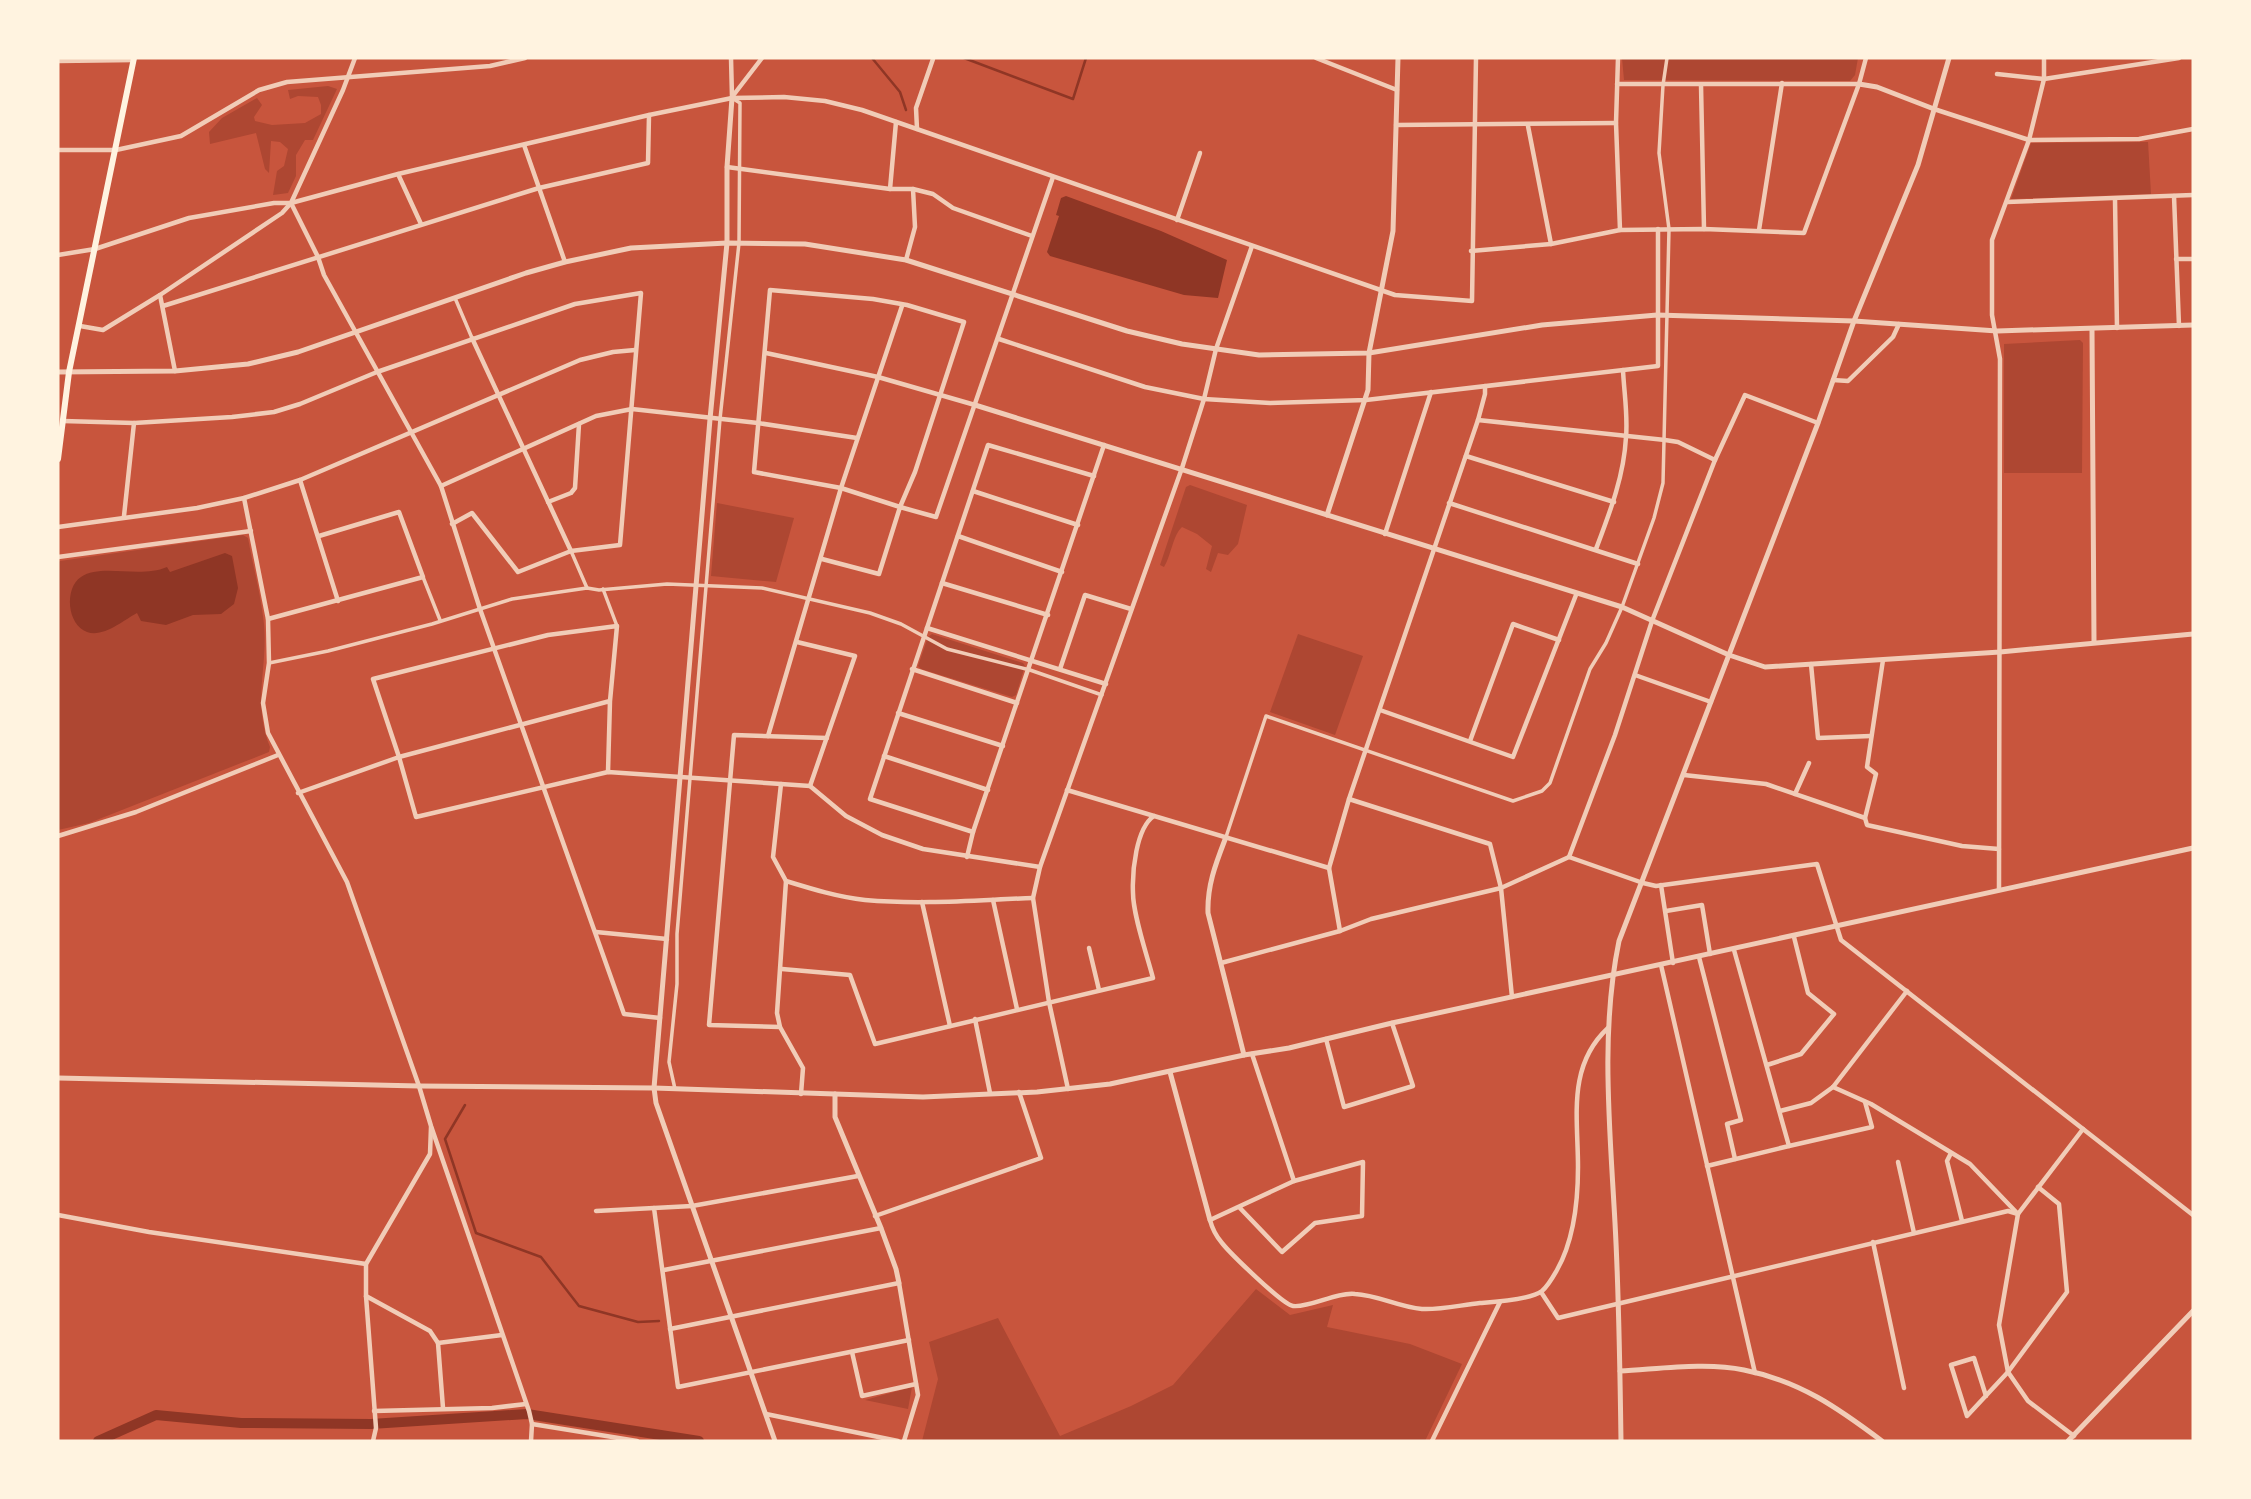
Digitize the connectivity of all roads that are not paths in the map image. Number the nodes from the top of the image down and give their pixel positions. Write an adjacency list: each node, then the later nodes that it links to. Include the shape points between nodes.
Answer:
1 (355, 58): 18 (street)
2 (525, 58): 18 (street, via 479,67)
3 (731, 58): 26 (street)
4 (762, 58): 26 (street)
5 (1316, 58): 25 (street)
6 (1398, 58): 25 (street)
7 (1476, 58): 32 (street)
8 (1618, 58): 21 (street)
9 (1667, 58): 23 (street)
10 (1866, 58): 22 (street)
11 (1949, 58): 27 (street)
12 (2044, 58): 19 (street)
13 (2179, 58): 19 (street)
14 (134, 59): 16 (street); 39 (main road)
15 (933, 59): 34 (street, via 916,108)
16 (58, 61)
17 (1997, 74): 19 (street)
18 (348, 78): 39 (street, via 286,82 259,90 181,136); 52 (street)
19 (2044, 79): 36 (street)
20 (1782, 83): 22 (street); 24 (street); 59 (street)
21 (1617, 84): 23 (street); 30 (street)
22 (1859, 84): 27 (street); 59 (street, via 1804,233)
23 (1663, 85): 24 (street); 56 (street, via 1659,153)
24 (1701, 85): 57 (street)
25 (1397, 90): 31 (street)
26 (732, 98): 28 (street); 29 (street, via 825,101); 41 (street); 42 (street, via 740,103)
27 (1934, 109): 36 (street); 81 (street, via 1918,165)
28 (649, 115): 37 (street); 45 (street, via 648,163)
29 (896, 122): 34 (street); 46 (street)
30 (1616, 123): 33 (street); 58 (street)
31 (1396, 125): 32 (street); 73 (street, via 1393,231)
32 (1474, 125): 33 (street); 66 (street)
33 (1528, 125): 63 (street)
34 (917, 129): 44 (street)
35 (2193, 129): 36 (street, via 2138,139)
36 (2029, 140): 51 (street)
37 (524, 145): 43 (street); 45 (street)
38 (58, 150): 39 (street)
39 (116, 150): 65 (main road)
40 (1200, 153): 53 (street)
41 (727, 167): 42 (street); 61 (street)
42 (740, 169): 46 (street); 62 (street)
43 (398, 174): 52 (street); 54 (street)
44 (1053, 177): 53 (street); 60 (street)
45 (539, 188): 54 (street); 72 (street)
46 (890, 188): 47 (street)
47 (913, 189): 60 (street); 71 (street, via 915,227)
48 (2193, 195): 49 (street)
49 (2175, 196): 50 (street); 69 (street)
50 (2115, 199): 51 (street); 86 (street)
51 (2007, 202): 88 (street, via 1992,240 1992,315)
52 (291, 203): 65 (street, via 190,218); 68 (street); 75 (street)
53 (1177, 220): 64 (street)
54 (421, 224): 68 (street)
55 (1658, 229): 56 (street); 58 (street); 79 (street)
56 (1669, 229): 57 (street); 80 (street)
57 (1704, 229): 59 (street)
58 (1620, 230): 63 (street)
59 (1759, 230)
60 (1032, 236): 74 (street)
61 (727, 243): 62 (street); 72 (street, via 631,248); 111 (street)
62 (739, 243): 71 (street, via 805,244); 112 (street)
63 (1551, 244): 66 (street)
64 (1252, 246): 73 (street); 92 (street)
65 (95, 249): 67 (street); 83 (main road)
66 (1471, 251): 73 (street, via 1472,301)
67 (58, 255)
68 (318, 257): 77 (street); 89 (street)
69 (2176, 259): 70 (street); 84 (street)
70 (2193, 259)
71 (905, 260): 74 (street)
72 (565, 262): 76 (street)
73 (1380, 290): 94 (street)
74 (1012, 294): 91 (street); 92 (street, via 1127,331)
75 (160, 295): 77 (street); 83 (street, via 103,330)
76 (455, 298): 89 (street); 90 (street)
77 (163, 306): 99 (street)
78 (902, 306): 95 (street, via 770,289); 101 (street); 106 (street, via 964,322)
79 (1657, 315): 80 (street); 94 (street, via 1542,325); 96 (street, via 1658,366)
80 (1668, 316): 81 (street); 122 (street)
81 (1854, 321): 82 (street); 102 (street)
82 (1899, 324): 88 (street); 102 (street, via 1894,337 1848,381)
83 (80, 326): 98 (main road)
84 (2179, 326): 85 (street); 86 (street)
85 (2193, 326)
86 (2117, 328): 87 (street)
87 (2092, 330): 88 (street); 177 (street)
88 (1997, 331): 179 (street)
89 (355, 333): 99 (street, via 248,364); 100 (street)
90 (472, 338): 93 (street, via 575,304 641,293); 100 (street); 105 (street)
91 (999, 339): 107 (street, via 1145,387); 109 (street)
92 (1216, 349): 94 (street, via 1259,355); 107 (street)
93 (635, 350): 105 (street, via 580,360); 110 (street)
94 (1369, 352): 108 (street)
95 (766, 353): 101 (street); 116 (street)
96 (1623, 370): 103 (street); 120 (street)
97 (58, 372): 98 (street)
98 (69, 372): 99 (street); 114 (main road)
99 (174, 372)
100 (377, 372): 115 (street, via 274,412); 119 (street)
101 (878, 377): 106 (street); 121 (street)
102 (1833, 380): 117 (street)
103 (1485, 386): 104 (street); 113 (street)
104 (1431, 392): 108 (street); 145 (street)
105 (499, 394): 119 (street); 124 (street)
106 (939, 395): 109 (street); 138 (street)
107 (1204, 398): 108 (street, via 1270,403); 128 (street)
108 (1366, 400): 139 (street)
109 (975, 405): 123 (street); 138 (street, via 936,517)
110 (632, 410): 111 (street); 118 (street); 150 (street, via 620,545)
111 (710, 419): 112 (street); 157 (street)
112 (720, 419): 116 (street); 158 (street)
113 (1478, 420): 120 (street); 125 (street)
114 (63, 421): 115 (street); 126 (main road)
115 (135, 423): 140 (street)
116 (758, 423): 121 (street); 132 (street, via 754,472)
117 (1818, 423): 127 (street, via 1745,395); 180 (street)
118 (579, 424): 124 (street); 135 (street, via 575,488)
119 (411, 431): 130 (street); 131 (street)
120 (1626, 436): 122 (street); 136 (street)
121 (857, 438): 132 (street)
122 (1665, 440): 127 (street); 153 (street, via 1663,483)
123 (1105, 444): 128 (street); 129 (street)
124 (523, 449): 131 (street); 135 (street)
125 (1466, 456): 136 (street); 137 (street)
126 (58, 459)
127 (1715, 460): 170 (street)
128 (1182, 468): 139 (street); 166 (street)
129 (1094, 476): 133 (street, via 988,445); 142 (street)
130 (300, 480): 134 (street); 146 (street)
131 (441, 486): 141 (street)
132 (841, 488): 138 (street); 152 (street)
133 (973, 491): 142 (street); 147 (street)
134 (244, 498): 140 (street); 144 (street)
135 (548, 502): 150 (street)
136 (1614, 502): 149 (street)
137 (1449, 503): 148 (street); 149 (street)
138 (900, 507): 152 (street, via 879,573)
139 (1327, 515): 145 (street)
140 (124, 516): 143 (street)
141 (453, 524): 150 (street, via 472,513 518,572); 165 (street)
142 (1078, 524): 154 (street)
143 (58, 527)
144 (251, 531): 151 (street); 168 (street)
145 (1385, 534): 148 (street)
146 (319, 536): 155 (street, via 399,512); 163 (street)
147 (958, 536): 154 (street); 156 (street)
148 (1433, 547): 161 (street); 194 (street)
149 (1596, 549): 153 (street)
150 (571, 551): 159 (street)
151 (58, 557)
152 (822, 559): 162 (street)
153 (1638, 564): 164 (street)
154 (1062, 572): 167 (street)
155 (423, 577): 163 (street); 169 (street)
156 (942, 583): 167 (street); 172 (street)
157 (696, 586): 158 (street); 160 (street); 209 (street)
158 (706, 586): 162 (street, via 762,588); 210 (street)
159 (587, 588): 160 (street); 165 (street, via 512,599)
160 (603, 589): 171 (street)
161 (1576, 594): 164 (street); 175 (street)
162 (809, 599): 174 (street, via 870,613); 176 (street)
163 (338, 601): 168 (street)
164 (1622, 607): 170 (street); 202 (street, via 1590,669 1550,783 1542,791 1513,801)
165 (480, 609): 169 (street); 178 (street)
166 (1131, 609): 186 (street, via 1084,595); 189 (street)
167 (1048, 615): 182 (street)
168 (268, 619): 183 (street)
169 (440, 620): 183 (street)
170 (1652, 621): 180 (street); 188 (street)
171 (617, 626): 178 (street, via 548,635); 191 (street)
172 (927, 628): 174 (street); 182 (street)
173 (2193, 634): 177 (street)
174 (923, 638): 185 (street); 187 (street)
175 (1559, 640): 200 (street, via 1513,757); 200 (street, via 1513,624)
176 (797, 642): 197 (street); 199 (street, via 855,656)
177 (2094, 642): 179 (street)
178 (494, 649): 196 (street); 205 (street, via 373,680)
179 (2000, 652): 181 (street); 226 (street)
180 (1729, 655): 184 (street, via 1765,667); 192 (street)
181 (1883, 660): 184 (street); 198 (street)
182 (1033, 661): 186 (street); 187 (street)
183 (269, 663): 203 (street, via 263,703 268,733)
184 (1811, 664): 198 (street, via 1818,738)
185 (912, 669): 193 (street); 195 (street)
186 (1060, 669): 189 (street)
187 (1030, 670): 190 (street); 193 (street)
188 (1635, 675): 192 (street); 228 (street)
189 (1106, 684): 190 (street)
190 (1102, 695): 216 (street)
191 (610, 701): 196 (street); 207 (street)
192 (1712, 702): 208 (street)
193 (1017, 703): 201 (street)
194 (1380, 710): 200 (street); 202 (street)
195 (898, 713): 201 (street); 204 (street)
196 (522, 726): 205 (street); 213 (street)
197 (768, 736): 199 (street); 211 (street, via 734,735)
198 (1871, 736): 221 (street, via 1867,766 1876,774)
199 (827, 738): 214 (street)
200 (1470, 741)
201 (1003, 746): 215 (street)
202 (1366, 751): 219 (street); 224 (street, via 1266,716)
203 (278, 755): 217 (street); 223 (street, via 136,812)
204 (884, 756): 215 (street); 222 (street, via 870,799)
205 (399, 757): 213 (street, via 416,817); 217 (street)
206 (1809, 763): 218 (street)
207 (608, 772): 209 (street); 213 (street)
208 (1684, 775): 218 (street, via 1766,784); 232 (street)
209 (680, 777): 210 (street); 244 (street)
210 (690, 778): 211 (street); 274 (street, via 669,1062)
211 (729, 781): 212 (street); 263 (street, via 709,1025)
212 (781, 784): 214 (street); 231 (street, via 773,857)
213 (543, 786): 242 (street)
214 (810, 786): 227 (street, via 846,816 881,835)
215 (988, 790): 222 (street)
216 (1067, 790): 220 (street); 229 (street)
217 (298, 793): 271 (street, via 347,882)
218 (1795, 794): 221 (street)
219 (1349, 799): 230 (street); 234 (street, via 1490,844)
220 (1154, 816): 224 (street); 254 (street, via 1140,838 1133,894 1153,978)
221 (1866, 818): 226 (street, via 1867,825 1962,846)
222 (973, 832): 227 (street)
223 (58, 836)
224 (1226, 838): 230 (street); 249 (street, via 1207,895)
225 (2193, 848): 235 (street)
226 (2000, 849): 235 (street)
227 (967, 857): 229 (street)
228 (1569, 857): 232 (street); 234 (street)
229 (1040, 867): 236 (street)
230 (1329, 868): 241 (street)
231 (786, 881): 238 (street, via 863,900); 252 (street)
232 (1643, 883): 233 (street); 253 (street, via 1619,941)
233 (1661, 885): 239 (street); 240 (street, via 1817,864)
234 (1501, 888): 241 (street, via 1371,919); 256 (street)
235 (1999, 890): 240 (street)
236 (1033, 898): 237 (street); 257 (street)
237 (993, 900): 238 (street); 258 (street)
238 (922, 902): 262 (street)
239 (1666, 911): 247 (street, via 1702,905); 250 (street)
240 (1838, 927): 243 (street); 255 (street, via 1841,940)
241 (1340, 931): 249 (street)
242 (596, 932): 244 (street); 259 (street, via 624,1014)
243 (1794, 937): 246 (street); 268 (street, via 1808,993 1834,1014 1801,1054)
244 (667, 939): 259 (street)
245 (1089, 948): 254 (street)
246 (1734, 950): 247 (street); 268 (street)
247 (1710, 955): 248 (street)
248 (1699, 957): 250 (street); 286 (street, via 1741,1120 1727,1124)
249 (1221, 963): 267 (street)
250 (1673, 963): 251 (street)
251 (1661, 965): 253 (street); 288 (street)
252 (782, 969): 262 (street, via 850,975 875,1044); 263 (street)
253 (1612, 977): 256 (street); 264 (street)
254 (1099, 990): 257 (street)
255 (1907, 991): 272 (street); 283 (street)
256 (1512, 997): 261 (street)
257 (1049, 1002): 258 (street); 275 (street)
258 (1017, 1009): 260 (street)
259 (660, 1018): 273 (street)
260 (975, 1019): 262 (street); 276 (street)
261 (1391, 1023): 265 (street); 265 (street, via 1413,1086 1344,1107)
262 (950, 1026)
263 (780, 1027): 278 (street, via 803,1068)
264 (1608, 1028): 310 (street, via 1595,1040 1576,1090 1577,1182 1569,1241); 313 (street)
265 (1326, 1039): 266 (street)
266 (1252, 1054): 267 (street); 290 (street)
267 (1244, 1055): 269 (street)
268 (1767, 1065): 281 (street)
269 (1170, 1072): 275 (street); 300 (street)
270 (58, 1078): 271 (street)
271 (419, 1086): 273 (street); 282 (street)
272 (1833, 1087): 280 (street); 281 (street, via 1811,1103)
273 (654, 1088): 274 (street); 292 (street)
274 (675, 1089): 278 (street)
275 (1068, 1089): 277 (street)
276 (990, 1093): 277 (street); 279 (street, via 923,1097)
277 (1019, 1093): 299 (street, via 1041,1158)
278 (801, 1094): 279 (street)
279 (835, 1094): 289 (street, via 835,1117)
280 (1865, 1101): 284 (street, via 1872,1127); 285 (street)
281 (1780, 1111): 284 (street)
282 (431, 1126): 306 (street, via 430,1154); 317 (street)
283 (2083, 1129): 291 (street); 298 (street)
284 (1789, 1146): 286 (street)
285 (1951, 1153): 296 (street, via 1970,1164); 301 (street, via 1947,1161)
286 (1735, 1159): 288 (street)
287 (1898, 1162): 303 (street)
288 (1707, 1166): 308 (street)
289 (858, 1176): 292 (street); 299 (street)
290 (1294, 1181): 293 (street); 293 (street, via 1363,1162 1362,1216 1315,1223 1282,1252)
291 (2038, 1188): 296 (street); 323 (street, via 2059,1203 2067,1292)
292 (692, 1206): 294 (street); 305 (street)
293 (1239, 1207): 300 (street)
294 (654, 1208): 295 (street); 307 (street)
295 (596, 1212)
296 (2018, 1214): 301 (street, via 2008,1211); 323 (street, via 1998,1325)
297 (58, 1215): 306 (street)
298 (2193, 1215)
299 (875, 1216): 302 (street)
300 (1210, 1220): 312 (street, via 1222,1243 1289,1305 1349,1293 1424,1309)
301 (1962, 1222): 303 (street)
302 (881, 1228): 305 (street); 309 (street)
303 (1914, 1233): 304 (street)
304 (1873, 1242): 308 (street); 326 (street)
305 (713, 1261): 307 (street); 315 (street)
306 (366, 1264): 311 (street)
307 (664, 1270): 316 (street)
308 (1734, 1275): 313 (street); 324 (street)
309 (899, 1283): 315 (street); 318 (street)
310 (1541, 1292): 312 (street); 313 (street, via 1558,1318)
311 (366, 1296): 319 (street, via 430,1331); 330 (street)
312 (1500, 1301): 340 (street)
313 (1618, 1302): 321 (street)
314 (2193, 1311): 333 (street)
315 (732, 1318): 316 (street); 322 (street)
316 (670, 1329): 322 (street, via 678,1387)
317 (502, 1335): 319 (street); 328 (street)
318 (909, 1340): 320 (street); 325 (street)
319 (438, 1343): 329 (street)
320 (852, 1352): 322 (street); 325 (street, via 862,1396)
321 (1620, 1371): 324 (street, via 1716,1367); 341 (street)
322 (752, 1372): 331 (street)
323 (2008, 1372): 327 (street); 333 (street, via 2028,1401)
324 (1755, 1373): 342 (street, via 1819,1397)
325 (916, 1384): 339 (street, via 918,1395)
326 (1905, 1388)
327 (1986, 1396): 327 (street, via 1967,1416 1951,1365 1974,1358)
328 (526, 1404): 329 (street); 332 (street)
329 (443, 1408): 330 (street)
330 (375, 1414): 334 (street)
331 (766, 1414): 337 (street); 338 (street)
332 (532, 1424): 335 (street); 336 (street)
333 (2074, 1436): 343 (street)
334 (373, 1441)
335 (531, 1441)
336 (637, 1441)
337 (775, 1441)
338 (898, 1441)
339 (904, 1441)
340 (1432, 1441)
341 (1620, 1441)
342 (1882, 1441)
343 (2068, 1441)

